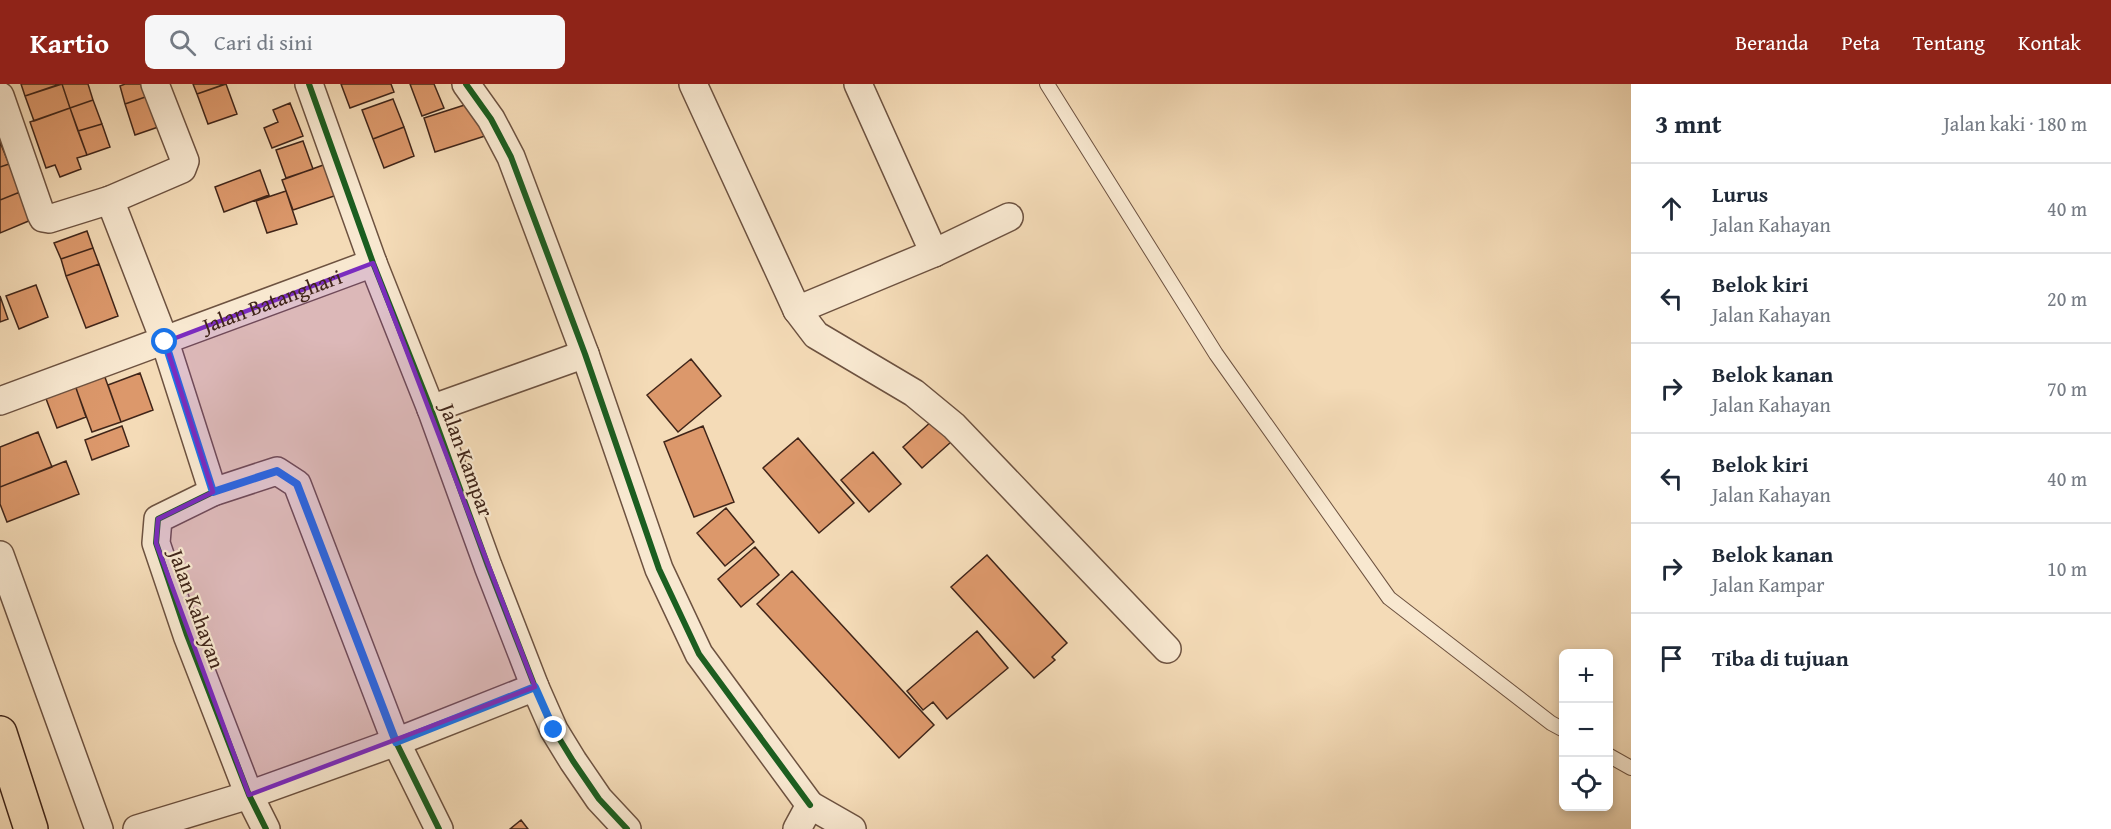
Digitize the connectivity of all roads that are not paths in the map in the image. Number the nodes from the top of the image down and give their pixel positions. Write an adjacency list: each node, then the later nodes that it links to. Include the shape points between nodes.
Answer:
1 (155, 84): 8 (street, via 184,165 177,173)
2 (309, 84): 11 (street, Jalan Kampar)
3 (466, 84): 14 (street, via 511,156)
4 (693, 84): 12 (street)
5 (858, 84): 10 (street)
6 (1047, 84): 21 (lane, via 1216,354 1389,598)
7 (0, 96): 8 (street, via 43,218 52,219)
8 (110, 200): 13 (street)
9 (1009, 217): 10 (street)
10 (934, 253): 12 (street)
11 (373, 263): 13 (street, Jalan Batanghari); 16 (street, Jalan Kampar)
12 (797, 310): 19 (street, via 816,335 914,393 954,426)
13 (165, 342): 15 (street, Jalan Batanghari); 17 (street)
14 (585, 354): 16 (street, Jalan Kampar); 27 (street, via 659,570 699,654)
15 (0, 402)
16 (431, 409): 20 (street, Jalan Kampar)
17 (213, 492): 23 (street, Jalan Kahayan, via 277,471 297,484); 26 (street, Jalan Kahayan, via 158,519 156,543)
18 (0, 555): 29 (street)
19 (1167, 649)
20 (535, 687): 23 (street); 33 (street, Jalan Kampar, via 573,761 599,799)
21 (1559, 728)
22 (0, 733): 28 (highway)
23 (396, 742): 26 (street); 32 (street, Jalan Kahayan)
24 (1612, 757): 25 (lane)
25 (1631, 768)
26 (249, 795): 30 (street); 31 (street, Jalan Kahayan)
27 (810, 805): 34 (street); 35 (street)
28 (32, 829)
29 (99, 829)
30 (137, 829)
31 (266, 829)
32 (439, 829)
33 (627, 829)
34 (797, 829)
35 (852, 829)

